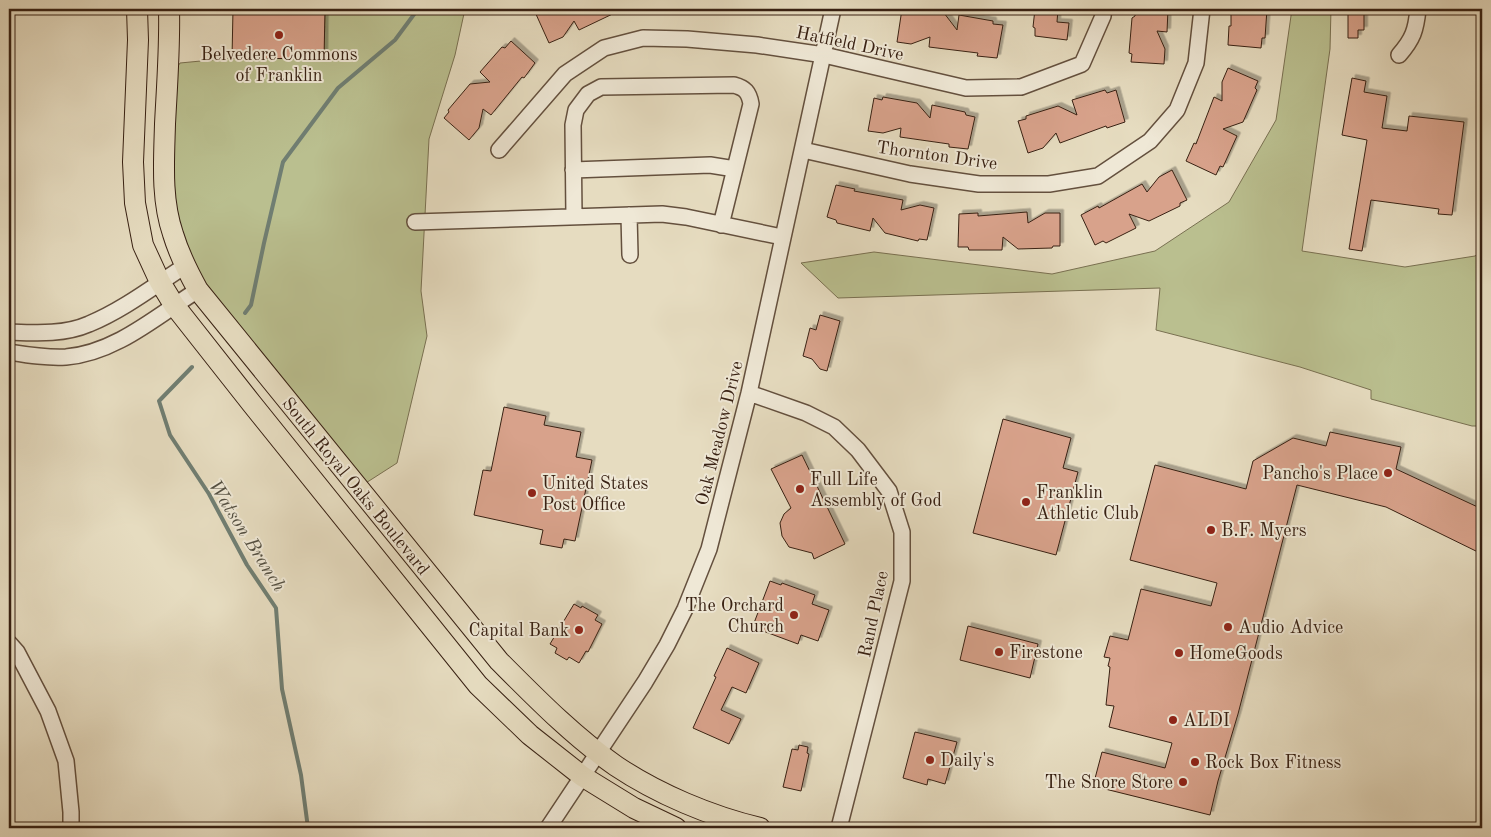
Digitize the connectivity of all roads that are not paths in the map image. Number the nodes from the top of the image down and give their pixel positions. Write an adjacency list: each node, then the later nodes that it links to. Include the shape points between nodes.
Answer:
1 (137, 9): 20 (main road, South Royal Oaks Boulevard, via 135,203 143,245)
2 (169, 9): 19 (main road, South Royal Oaks Boulevard, via 165,199 172,234)
3 (833, 9): 7 (street, Oak Meadow Drive)
4 (1104, 9): 7 (street, Hatfield Drive, via 1082,64 1021,87 966,88)
5 (1202, 9): 10 (street, Thornton Drive, via 1196,63 1176,110 1150,141 1098,176 1048,184 979,184 910,174)
6 (1418, 9): 8 (street, via 1413,37)
7 (824, 55): 9 (street, Hatfield Drive, via 687,39 643,38 604,48 565,74); 10 (street, Oak Meadow Drive)
8 (1399, 55)
9 (499, 150)
10 (803, 150): 17 (street, Oak Meadow Drive)
11 (735, 169): 12 (street, via 710,165); 12 (street, via 751,104 748,92 734,84 601,87 595,90 576,110); 16 (street)
12 (573, 170): 14 (street)
13 (629, 215): 14 (street); 16 (street, via 662,214); 18 (street)
14 (574, 217): 15 (street)
15 (415, 222)
16 (722, 225): 17 (street)
17 (782, 237): 25 (street, Oak Meadow Drive)
18 (630, 255)
19 (185, 266): 20 (street); 21 (main road, South Royal Oaks Boulevard)
20 (160, 282): 22 (main road, South Royal Oaks Boulevard); 23 (street, via 88,325 63,331)
21 (198, 290): 22 (street); 27 (main road, South Royal Oaks Boulevard, via 499,661 547,709)
22 (174, 305): 24 (street, via 118,341 94,351 67,357); 28 (main road, South Royal Oaks Boulevard, via 478,685 530,735)
23 (9, 332)
24 (9, 352)
25 (748, 393): 27 (street, Oak Meadow Drive, via 709,549 687,605 645,682); 33 (street, Rand Place, via 834,426 858,450 889,491 902,532 902,581)
26 (9, 643): 29 (street, via 48,711 66,761)
27 (598, 752): 28 (street, Oak Meadow Drive); 32 (main road, South Royal Oaks Boulevard, via 646,783 693,806)
28 (582, 776): 30 (street, Oak Meadow Drive); 31 (main road, South Royal Oaks Boulevard, via 634,808)
29 (71, 828)
30 (548, 828)
31 (676, 828)
32 (760, 828)
33 (838, 828)

